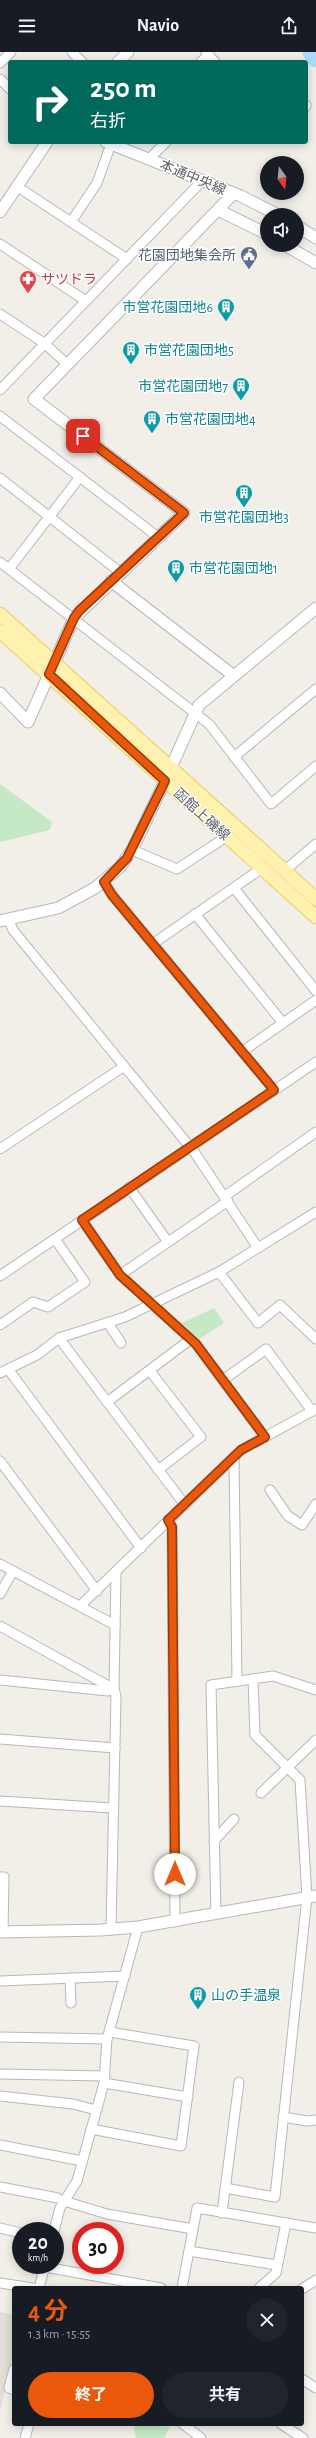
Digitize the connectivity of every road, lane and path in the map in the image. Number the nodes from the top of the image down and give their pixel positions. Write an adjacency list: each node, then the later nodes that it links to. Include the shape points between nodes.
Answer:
1 (11, 52): 6 (street)
2 (72, 52): 4 (street)
3 (128, 52): 5 (street)
4 (80, 60)
5 (120, 60)
6 (0, 63)
7 (0, 79): 8 (street)
8 (8, 87)
9 (46, 144): 17 (street)
10 (108, 144): 20 (street, via 97,183)
11 (111, 144): 13 (street, 本通中央線)
12 (164, 144): 13 (street)
13 (150, 159): 14 (street, 本通中央線)
14 (202, 181): 16 (street, 本通中央線); 26 (street)
15 (24, 191): 20 (street)
16 (233, 194): 18 (street, 本通中央線); 19 (street)
17 (1, 208)
18 (263, 208)
19 (218, 210): 22 (street); 31 (street)
20 (71, 222): 26 (street)
21 (304, 230): 23 (street)
22 (260, 231)
23 (316, 238)
24 (0, 244): 28 (street)
25 (297, 252): 27 (street)
26 (126, 259): 28 (street)
27 (316, 263)
28 (86, 300): 30 (street)
29 (0, 314): 30 (street)
30 (44, 343): 31 (street); 32 (street)
31 (67, 364): 37 (street, via 34,399 184,513)
32 (1, 385)
33 (0, 416): 34 (street)
34 (80, 477): 36 (street); 37 (street)
35 (0, 478): 36 (street)
36 (50, 516): 39 (street); 40 (street)
37 (158, 537): 40 (street)
38 (0, 562): 39 (street)
39 (9, 569): 44 (street)
40 (120, 573): 41 (street)
41 (111, 581): 44 (street); 48 (street)
42 (316, 608): 48 (street)
43 (0, 614): 46 (main road, 函館上磯線)
44 (74, 618): 46 (street); 51 (street)
45 (0, 630): 47 (main road, 函館上磯線)
46 (53, 662): 47 (street); 54 (main road, 函館上磯線)
47 (49, 674): 50 (street, via 28,722); 54 (main road, 函館上磯線)
48 (234, 676): 51 (street, via 199,704)
49 (316, 689): 52 (street)
50 (0, 693)
51 (195, 711): 52 (street, via 209,724); 54 (street)
52 (234, 757): 53 (street, via 271,804)
53 (316, 766)
54 (168, 775): 58 (main road, 函館上磯線); 60 (street, via 127,858); 64 (main road, 函館上磯線)
55 (220, 841): 57 (street, via 177,869)
56 (316, 844): 58 (street)
57 (137, 852)
58 (284, 871): 62 (main road, 函館上磯線)
59 (255, 873): 61 (street)
60 (104, 882): 65 (street, via 58,908); 66 (street, via 112,895)
61 (234, 888): 63 (street); 67 (street)
62 (316, 899)
63 (195, 914): 66 (street); 69 (street)
64 (316, 917)
65 (4, 920): 72 (street)
66 (154, 943): 70 (street)
67 (316, 991)
68 (316, 1000): 69 (street)
69 (283, 1023): 70 (street)
70 (243, 1051): 73 (street)
71 (316, 1062): 73 (street)
72 (123, 1067): 75 (street); 76 (street)
73 (274, 1090): 75 (street)
74 (316, 1132): 78 (street)
75 (190, 1147): 77 (street); 78 (street)
76 (0, 1149)
77 (129, 1187): 80 (street); 82 (street)
78 (227, 1198): 82 (street); 83 (street)
79 (316, 1212): 83 (street)
80 (82, 1220): 81 (street); 85 (street)
81 (55, 1239): 86 (street); 89 (street, via 85,1282 48,1307 33,1302)
82 (168, 1242): 85 (street)
83 (258, 1248): 84 (street)
84 (220, 1272): 87 (street); 91 (street, via 258,1323 280,1305)
85 (120, 1275): 87 (street)
86 (0, 1276)
87 (152, 1304): 88 (street); 92 (street)
88 (108, 1323): 90 (street); 93 (street)
89 (0, 1325)
90 (60, 1338): 95 (street, via 37,1355); 97 (street)
91 (316, 1339)
92 (191, 1340): 94 (street); 96 (street)
93 (121, 1343)
94 (150, 1370): 97 (street); 102 (street, via 201,1438)
95 (4, 1371): 107 (street)
96 (223, 1380): 98 (street, via 266,1349); 99 (street)
97 (107, 1402): 102 (street)
98 (314, 1410): 99 (street)
99 (265, 1437): 100 (street, via 241,1450)
100 (234, 1457): 105 (street); 118 (street)
101 (0, 1461): 111 (street)
102 (158, 1470): 105 (street)
103 (270, 1490): 104 (street, via 288,1516 302,1525)
104 (316, 1504)
105 (185, 1505): 106 (street)
106 (168, 1520): 107 (street); 133 (street, via 172,1527)
107 (141, 1548): 110 (street)
108 (1, 1563): 109 (street)
109 (13, 1571): 112 (street); 113 (street)
110 (116, 1573): 111 (street); 114 (street)
111 (97, 1591): 113 (street)
112 (0, 1594)
113 (80, 1606): 114 (street)
114 (115, 1625): 119 (street)
115 (0, 1626): 119 (street)
116 (253, 1679): 118 (street); 120 (street, via 273,1676); 124 (street, via 255,1735)
117 (0, 1680): 119 (street, via 108,1691)
118 (237, 1681): 129 (street, via 211,1685)
119 (114, 1689): 123 (street)
120 (316, 1690)
121 (0, 1739): 123 (street)
122 (316, 1740): 124 (street)
123 (115, 1748): 127 (street)
124 (288, 1767): 125 (street); 131 (street, via 300,1780)
125 (261, 1793)
126 (0, 1801): 127 (street)
127 (112, 1808): 135 (street)
128 (234, 1819): 129 (street)
129 (214, 1841): 132 (street)
130 (0, 1877): 136 (street, via 4,1877)
131 (311, 1897): 132 (street); 149 (street)
132 (216, 1914): 133 (street)
133 (176, 1922): 134 (street)
134 (138, 1927): 135 (street); 137 (street)
135 (111, 1929): 136 (street)
136 (2, 1932)
137 (125, 1976): 138 (street); 141 (street)
138 (70, 1978): 139 (street); 140 (street)
139 (0, 1981)
140 (71, 2003)
141 (109, 2036): 142 (street); 144 (street); 147 (street, via 194,2046)
142 (0, 2037)
143 (0, 2074): 144 (street)
144 (105, 2079): 147 (street); 148 (street)
145 (239, 2082): 155 (street)
146 (0, 2096): 148 (street, via 73,2104)
147 (188, 2098): 151 (street, via 181,2146)
148 (96, 2110): 151 (street)
149 (283, 2117): 150 (street, via 307,2122); 155 (street, via 275,2197)
150 (316, 2120)
151 (91, 2129): 153 (street)
152 (0, 2145): 153 (street)
153 (82, 2161): 156 (street, via 77,2181)
154 (0, 2187): 156 (street)
155 (225, 2188): 157 (street)
156 (61, 2199): 158 (street); 162 (street, via 107,2214)
157 (222, 2212): 159 (street); 162 (street, via 197,2208)
158 (56, 2222)
159 (286, 2223): 161 (street); 165 (street)
160 (0, 2228): 163 (street)
161 (316, 2228)
162 (193, 2229): 164 (street)
163 (12, 2231)
164 (189, 2251): 165 (street); 174 (street)
165 (277, 2265): 175 (street, via 276,2273)
166 (64, 2271): 170 (street)
167 (43, 2274): 172 (street)
168 (316, 2280): 176 (street)
169 (0, 2283): 171 (street)
170 (124, 2285): 173 (street)
171 (20, 2286)
172 (40, 2286)
173 (137, 2286)
174 (182, 2286)
175 (261, 2286)
176 (304, 2288)
177 (12, 2377): 180 (street, via 9,2388)
178 (304, 2380): 179 (street)
179 (316, 2388)
180 (12, 2389)
181 (28, 2426): 184 (street)
182 (186, 2426): 185 (street)
183 (284, 2426): 186 (street)
184 (25, 2438)
185 (201, 2438)
186 (303, 2438)

